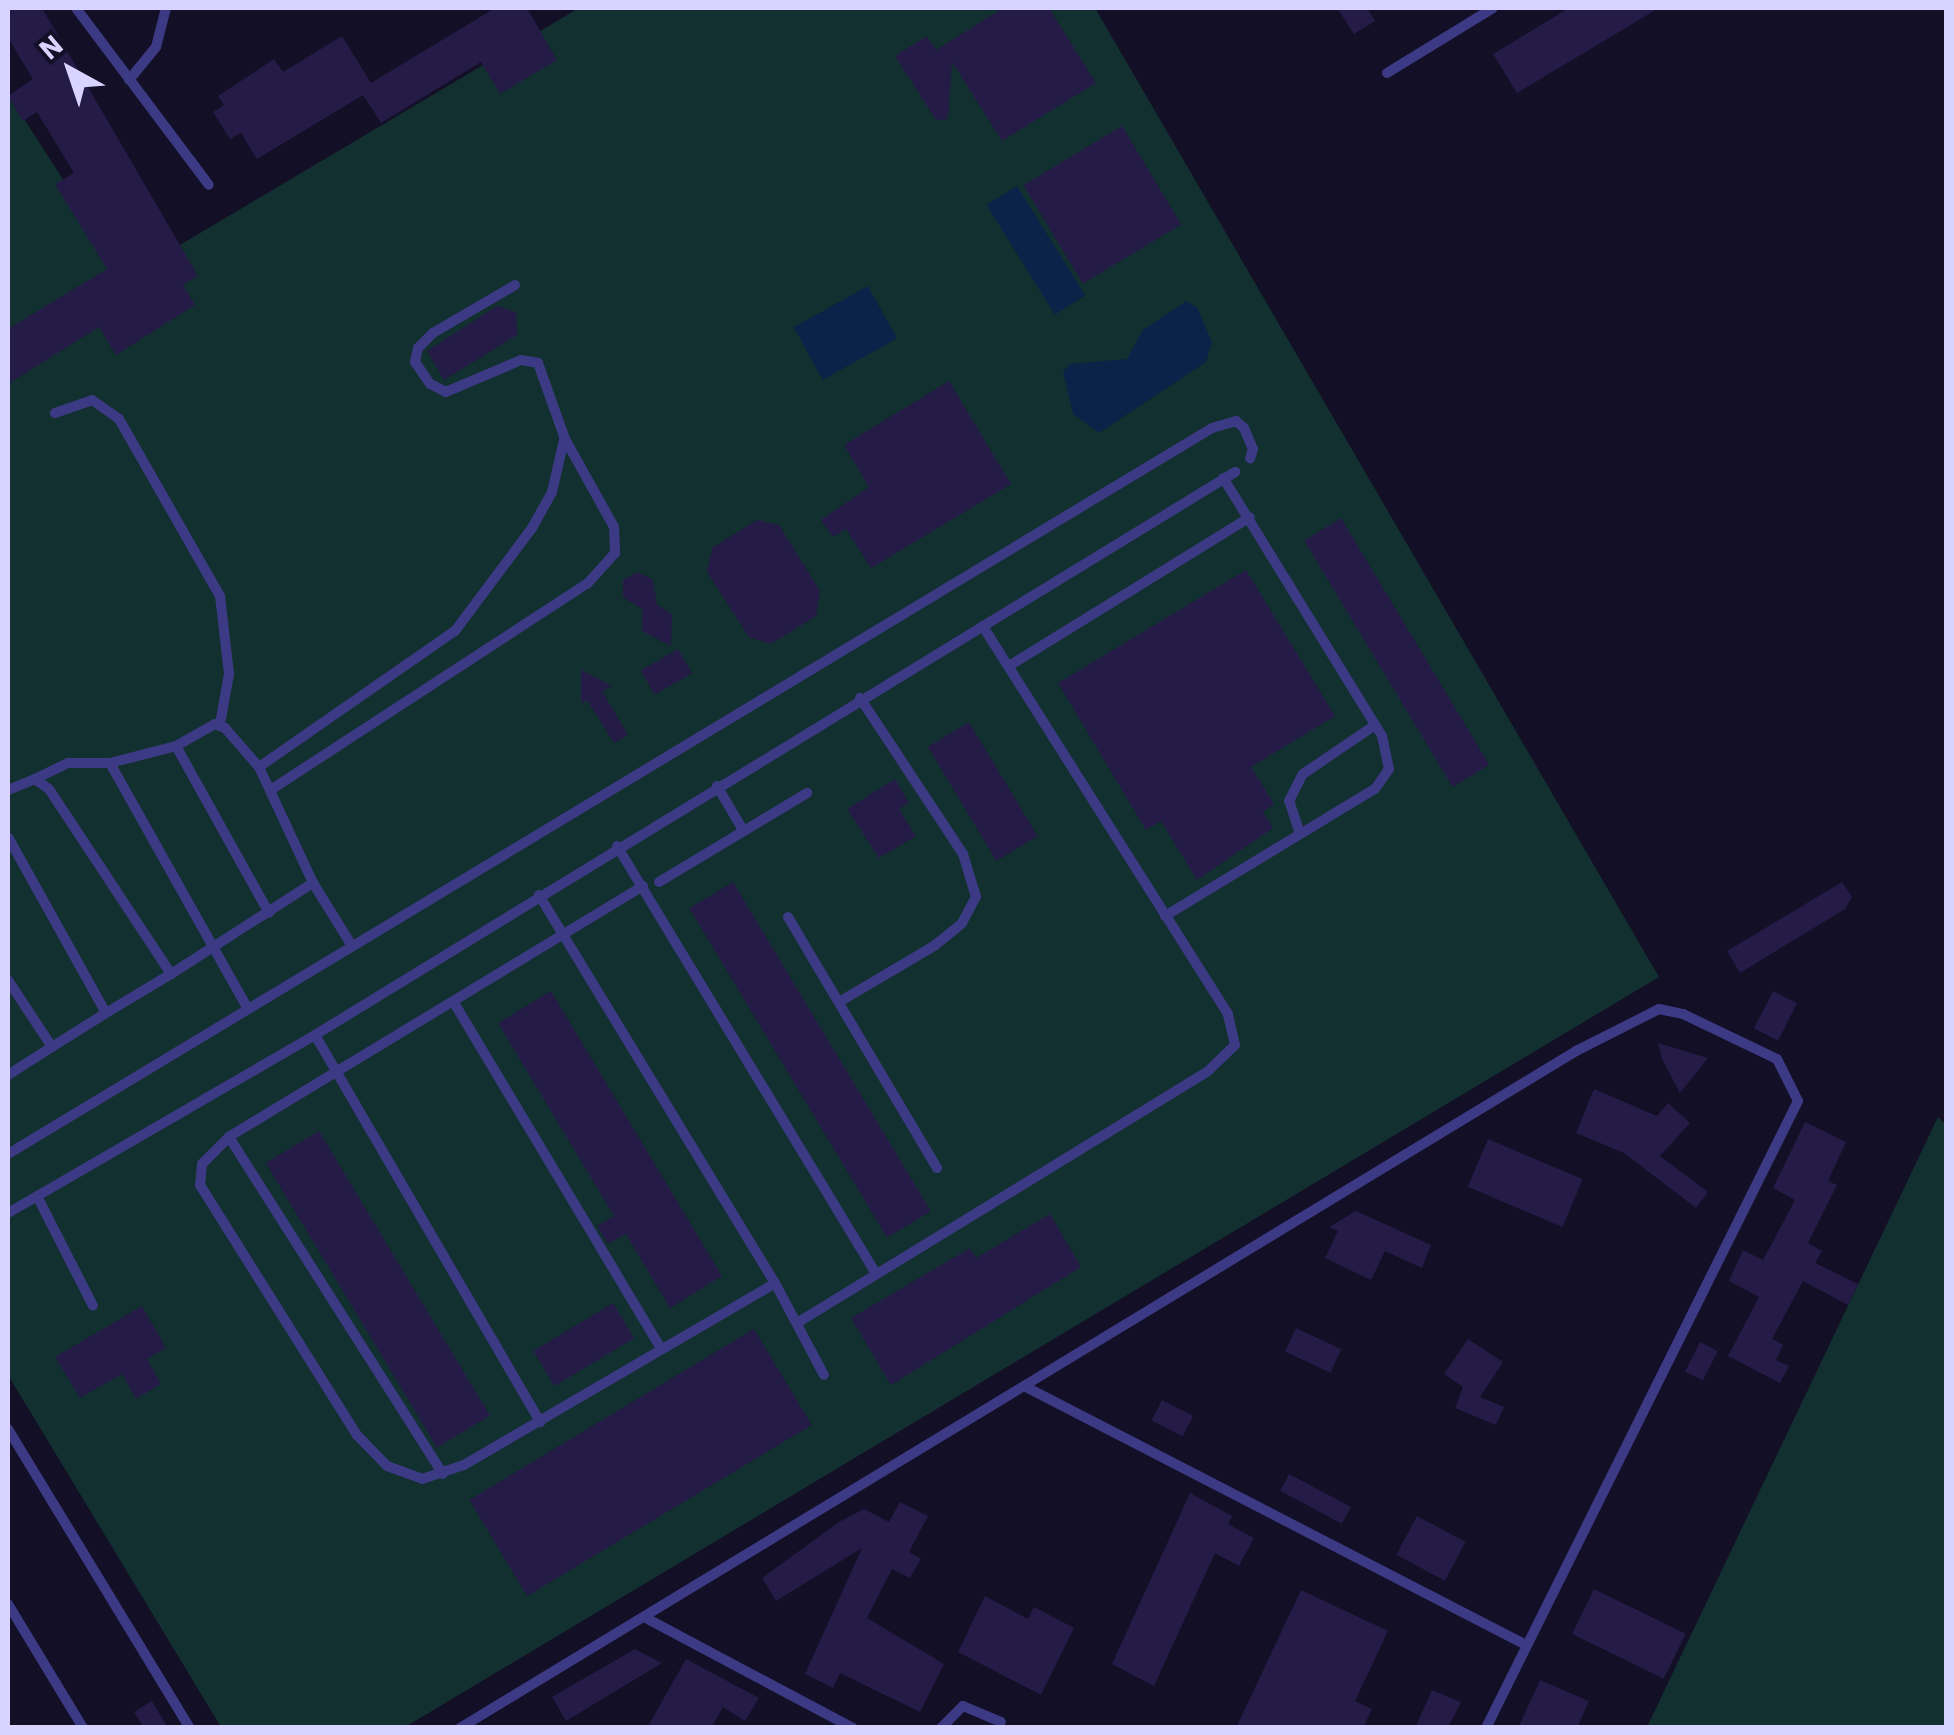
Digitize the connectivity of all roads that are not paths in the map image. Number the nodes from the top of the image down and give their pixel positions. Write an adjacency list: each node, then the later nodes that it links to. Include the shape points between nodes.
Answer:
1 (76, 8): 5 (lane)
2 (166, 8): 5 (lane, via 156,47)
3 (1493, 8): 4 (lane)
4 (1387, 73)
5 (129, 80): 6 (lane)
6 (209, 185)
7 (515, 284): 9 (lane, via 434,333 418,348 415,362 430,384 446,392 520,360 538,362)
8 (55, 413): 19 (lane, via 92,400 119,420 220,596 229,674)
9 (564, 439): 15 (lane, via 552,492 532,528 482,599); 17 (lane, via 605,506 615,553 587,584)
10 (1250, 459): 43 (lane, via 1254,449 1236,421 1212,428)
11 (1235, 472): 12 (lane)
12 (1224, 478): 13 (lane); 14 (lane)
13 (1250, 518): 16 (lane); 20 (lane)
14 (983, 626): 16 (lane); 18 (lane)
15 (430, 652): 17 (lane); 22 (lane)
16 (1009, 666): 40 (lane)
17 (448, 671): 24 (lane)
18 (860, 698): 27 (lane); 48 (lane, via 963,854 976,897 962,923 934,946)
19 (220, 724): 21 (lane); 25 (lane)
20 (1376, 725): 32 (lane, via 1303,774 1289,801); 32 (lane, via 1389,750 1384,778)
21 (176, 746): 23 (lane); 39 (lane)
22 (294, 746): 24 (lane); 25 (lane)
23 (110, 763): 26 (lane, via 68,763); 44 (lane)
24 (312, 765): 28 (lane)
25 (259, 767): 28 (lane)
26 (35, 779): 29 (lane); 45 (lane, via 49,788)
27 (717, 786): 31 (lane); 34 (lane)
28 (272, 789): 36 (lane)
29 (8, 790)
30 (808, 793): 31 (lane)
31 (743, 830): 35 (lane)
32 (1299, 830): 40 (lane)
33 (8, 838): 50 (lane)
34 (617, 846): 37 (lane); 38 (lane)
35 (659, 882)
36 (313, 883): 39 (lane); 43 (lane)
37 (642, 886): 42 (lane); 60 (lane)
38 (539, 895): 42 (lane); 51 (lane)
39 (269, 913): 44 (lane)
40 (1165, 916): 60 (lane, via 1228,1014 1235,1035 1231,1054)
41 (788, 917): 48 (lane)
42 (560, 936): 47 (lane); 61 (lane)
43 (352, 946): 49 (lane)
44 (215, 950): 45 (lane); 49 (lane)
45 (171, 974): 50 (lane)
46 (8, 980): 52 (lane)
47 (453, 1001): 53 (lane); 64 (lane)
48 (839, 1002): 57 (lane)
49 (248, 1009): 56 (lane)
50 (106, 1012): 52 (lane)
51 (315, 1035): 53 (lane); 58 (lane)
52 (52, 1048): 54 (lane)
53 (336, 1072): 55 (lane); 67 (lane)
54 (8, 1074)
55 (229, 1137): 69 (lane); 69 (lane, via 202,1164 200,1185 357,1434 403,1474)
56 (8, 1154)
57 (937, 1168)
58 (37, 1196): 59 (lane); 62 (lane)
59 (8, 1213)
60 (876, 1273): 63 (lane)
61 (776, 1283): 63 (lane); 64 (lane)
62 (93, 1306)
63 (797, 1324): 65 (lane)
64 (661, 1349): 67 (lane)
65 (824, 1375)
66 (1024, 1386): 71 (lane); 72 (lane); 72 (lane, via 1629,1020 1659,1009 1739,1036 1777,1059 1798,1100)
67 (540, 1422): 69 (lane)
68 (8, 1429): 75 (lane)
69 (443, 1474)
70 (8, 1604): 74 (lane)
71 (644, 1617): 76 (lane); 77 (lane)
72 (1526, 1645): 79 (lane)
73 (1000, 1722): 78 (lane, via 963,1706)
74 (83, 1728)
75 (190, 1728)
76 (460, 1728)
77 (853, 1728)
78 (941, 1728)
79 (1486, 1728)

